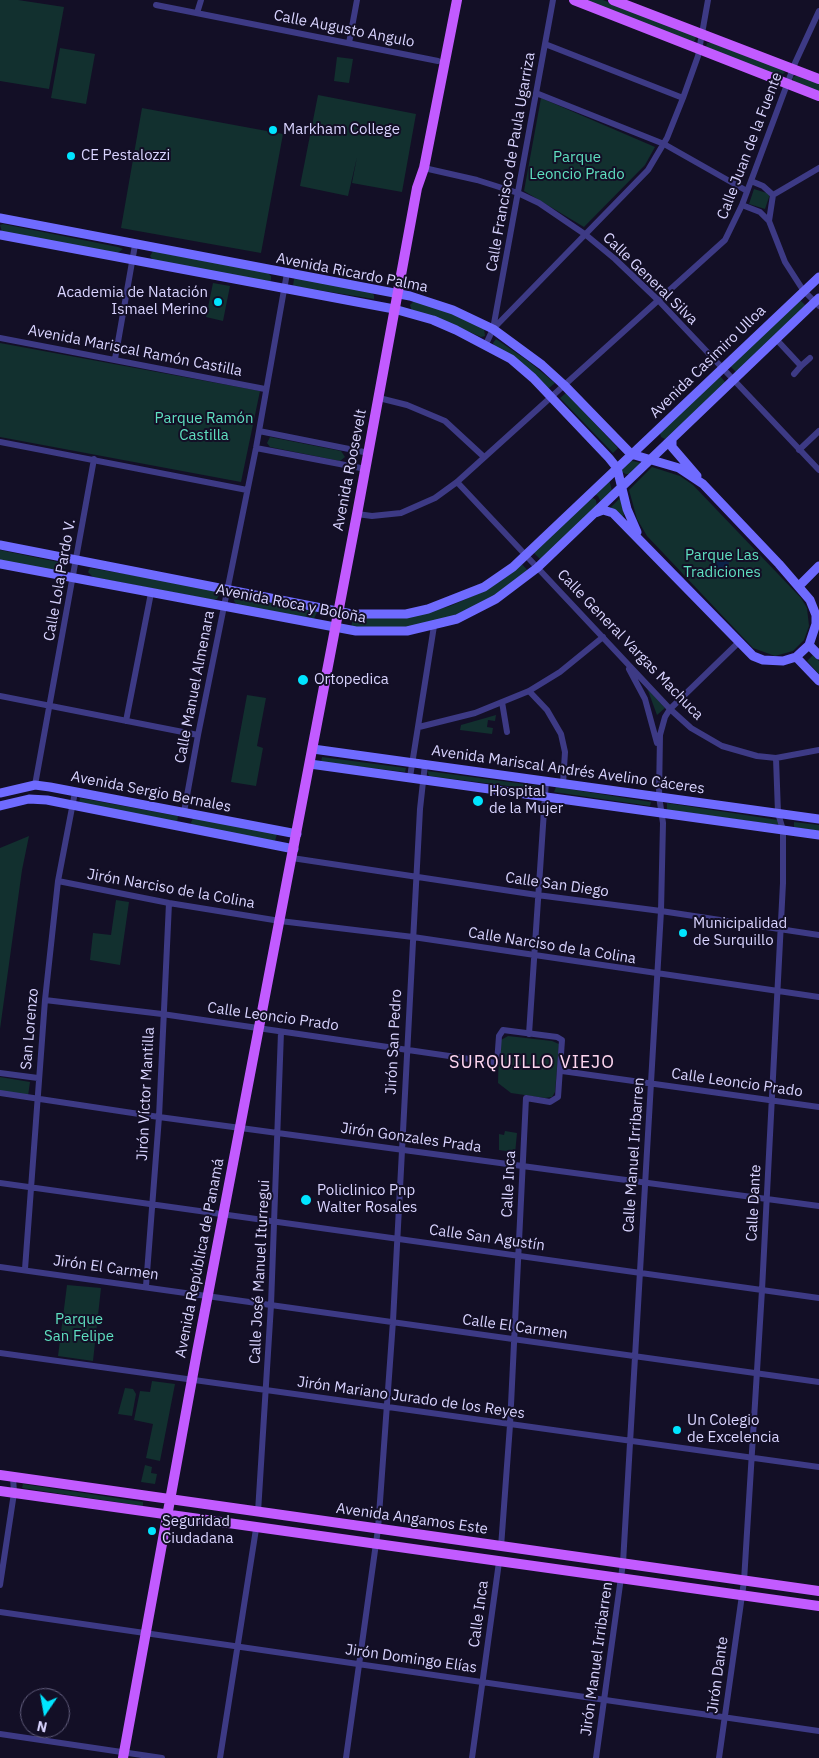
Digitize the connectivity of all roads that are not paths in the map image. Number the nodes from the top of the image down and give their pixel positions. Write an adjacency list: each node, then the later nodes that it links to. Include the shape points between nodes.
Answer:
1 (201, 0): 11 (street)
2 (357, 0): 13 (street)
3 (450, 0): 16 (main road)
4 (457, 0): 24 (main road)
5 (553, 0): 14 (street, Calle Francisco de Paula Ugarriza)
6 (574, 0): 15 (main road)
7 (613, 0): 12 (main road)
8 (708, 0): 12 (street)
9 (156, 4): 11 (street, Calle Augusto Angulo)
10 (819, 11): 17 (street, Calle Juan de la Fuente)
11 (197, 12): 13 (street, Calle Augusto Angulo)
12 (702, 34): 15 (street); 17 (main road)
13 (349, 43): 16 (street, Calle Augusto Angulo)
14 (545, 44): 20 (street, Calle Francisco de Paula Ugarriza); 22 (street)
15 (699, 50): 19 (main road); 22 (street)
16 (438, 61): 27 (main road, via 417,169)
17 (793, 69): 18 (main road); 19 (street, Calle Juan de la Fuente)
18 (819, 79)
19 (788, 84): 21 (main road); 26 (street, Calle Juan de la Fuente)
20 (536, 93): 23 (street); 29 (street, Calle Francisco de Paula Ugarriza)
21 (819, 96)
22 (683, 98): 23 (street)
23 (664, 144): 28 (street); 35 (street, via 648,170)
24 (424, 168): 27 (main road); 29 (street, Calle General Silva)
25 (819, 168): 30 (street)
26 (751, 181): 28 (street, Calle Juan de la Fuente); 30 (street)
27 (418, 182): 42 (main road, Avenida Roosevelt)
28 (747, 191): 31 (street, Calle Juan de la Fuente)
29 (518, 193): 35 (street, Calle General Silva, via 539,203); 46 (street, Calle Francisco de Paula Ugarriza)
30 (774, 195): 33 (street)
31 (742, 205): 33 (street, via 760,212); 43 (street, Calle Juan de la Fuente, via 725,240)
32 (0, 218): 36 (main road, Avenida Ricardo Palma)
33 (769, 221): 41 (street, via 785,262)
34 (0, 235): 37 (main road, Avenida Ricardo Palma)
35 (586, 235): 43 (street, Calle General Silva); 46 (street)
36 (135, 245): 37 (street); 38 (main road, Avenida Ricardo Palma)
37 (132, 261): 40 (main road, Avenida Ricardo Palma); 51 (street)
38 (287, 273): 40 (street, Calle Manuel Almenara); 42 (main road, Avenida Ricardo Palma)
39 (819, 277): 41 (main road, Avenida Casimiro Ulloa)
40 (284, 289): 45 (main road, Avenida Ricardo Palma); 57 (street, Calle Manuel Almenara)
41 (804, 290): 44 (street); 53 (main road, Avenida Casimiro Ulloa)
42 (397, 294): 45 (main road, Avenida Roosevelt); 46 (main road, Avenida Ricardo Palma, via 453,310)
43 (659, 301): 53 (street, Calle General Silva); 56 (street, Calle Juan de la Fuente)
44 (818, 302): 48 (main road, Avenida Casimiro Ulloa)
45 (394, 310): 49 (main road, Avenida Ricardo Palma, via 433,320); 59 (main road, Avenida Roosevelt)
46 (493, 329): 49 (street); 56 (main road, Avenida Ricardo Palma, via 542,364)
47 (0, 338): 51 (street, Avenida Mariscal Ramón Castilla)
48 (776, 339): 52 (street); 55 (main road, Avenida Casimiro Ulloa)
49 (486, 344): 58 (main road, Avenida Ricardo Palma, via 511,359)
50 (810, 358): 52 (street)
51 (115, 359): 57 (street, Avenida Mariscal Ramón Castilla)
52 (801, 366): 54 (street)
53 (722, 368): 55 (street, Calle General Silva); 60 (main road, Avenida Casimiro Ulloa)
54 (794, 374)
55 (733, 380): 63 (main road, Avenida Casimiro Ulloa); 66 (street, Calle General Silva)
56 (564, 385): 58 (street, Calle Juan de la Fuente); 68 (main road, Avenida Ricardo Palma)
57 (265, 389): 61 (street, Calle Manuel Almenara)
58 (551, 396): 69 (street, Calle Juan de la Fuente); 72 (main road, Avenida Ricardo Palma)
59 (379, 398): 67 (main road, Avenida Roosevelt); 69 (street, via 407,405 445,421)
60 (658, 428): 63 (main road, Avenida Ricardo Palma, via 660,438); 68 (main road, Avenida Casimiro Ulloa)
61 (259, 431): 65 (street, Calle Manuel Almenara); 67 (street)
62 (819, 431): 66 (street)
63 (671, 440): 71 (main road, Avenida Casimiro Ulloa); 76 (main road, Avenida Ricardo Palma, via 672,447)
64 (0, 442): 70 (street)
65 (256, 448): 73 (street); 78 (street, Calle Manuel Almenara)
66 (799, 450): 74 (street, Calle General Silva)
67 (369, 453): 73 (main road, Avenida Roosevelt)
68 (631, 454): 71 (main road, Avenida Ricardo Palma); 72 (main road, Avenida Casimiro Ulloa)
69 (484, 457): 75 (street, Calle Juan de la Fuente)
70 (94, 459): 78 (street); 85 (street, Calle Lola Pardo V.)
71 (650, 460): 76 (main road, Avenida Ricardo Palma, via 679,468); 77 (main road, Avenida Casimiro Ulloa)
72 (617, 468): 77 (main road); 79 (main road, Avenida Roca y Boloña)
73 (366, 469): 81 (main road, Avenida Roosevelt)
74 (819, 470)
75 (457, 482): 81 (street, Calle Juan de la Fuente, via 435,498 401,513); 84 (street, Calle General Vargas Machuca)
76 (703, 484): 90 (main road, Avenida Ricardo Palma)
77 (621, 487): 80 (main road, Avenida Roca y Boloña); 82 (main road, via 631,522)
78 (246, 490): 91 (street, Calle Manuel Almenara)
79 (586, 497): 80 (main road, via 597,498 600,505); 84 (main road, Avenida Roca y Boloña)
80 (597, 511): 82 (main road, via 613,513); 88 (main road, Avenida Roca y Boloña)
81 (357, 514): 95 (main road, Avenida Roosevelt)
82 (640, 538): 100 (main road)
83 (0, 545): 85 (main road, Avenida Roca y Boloña)
84 (525, 556): 88 (street, Calle General Vargas Machuca); 95 (main road, Avenida Roca y Boloña, via 484,587 428,609 393,615)
85 (77, 558): 89 (street, Calle Lola Pardo V.); 91 (main road, Avenida Roca y Boloña)
86 (0, 564): 89 (main road, Avenida Roca y Boloña)
87 (819, 566): 90 (main road)
88 (537, 568): 97 (main road, Avenida Roca y Boloña, via 482,607); 99 (street, Calle General Vargas Machuca)
89 (74, 577): 92 (main road, Avenida Roca y Boloña); 109 (street, Calle Lola Pardo V.)
90 (799, 586): 94 (main road, Avenida Ricardo Palma)
91 (228, 589): 93 (street, Calle Manuel Almenara); 95 (main road, Avenida Roca y Boloña)
92 (151, 593): 93 (main road, Avenida Roca y Boloña); 112 (street)
93 (224, 605): 98 (main road, Avenida Roca y Boloña); 116 (street, Calle Manuel Almenara)
94 (816, 606): 96 (main road, Avenida Ricardo Palma)
95 (339, 611): 98 (main road, Avenida Roosevelt)
96 (818, 624): 101 (main road, Avenida Ricardo Palma)
97 (434, 626): 98 (main road, Avenida Roca y Boloña, via 386,633); 111 (street)
98 (335, 628): 117 (main road, Avenida Roosevelt)
99 (603, 637): 104 (street, Calle General Vargas Machuca); 106 (street, via 560,672)
100 (740, 642): 103 (main road, via 762,660 783,661); 110 (street, Calle Manuel Irribarren)
101 (809, 645): 102 (main road); 103 (main road, Avenida Ricardo Palma)
102 (819, 655)
103 (796, 657): 105 (main road)
104 (624, 660): 110 (street, Calle General Vargas Machuca); 118 (street, Calle Manuel Irribarren, via 645,699)
105 (819, 681)
106 (529, 691): 108 (street); 127 (street, via 547,710 561,734 566,752)
107 (0, 696): 109 (street)
108 (502, 702): 113 (street, via 475,713); 115 (street)
109 (49, 706): 112 (street); 128 (street, Calle Lola Pardo V.)
110 (670, 709): 118 (street, Calle Manuel Irribarren); 120 (street, Calle General Vargas Machuca, via 691,728 722,746)
111 (421, 719): 113 (street); 114 (street)
112 (126, 721): 116 (street)
113 (431, 724): 114 (street)
114 (419, 727): 121 (street)
115 (508, 732)
116 (198, 735): 135 (street, Calle Manuel Almenara)
117 (313, 749): 121 (main road, Avenida Mariscal Andrés Avelino Cáceres); 122 (main road, Avenida Roosevelt)
118 (659, 749): 132 (street, Calle Manuel Irribarren)
119 (819, 750): 120 (street, Calle General Vargas Machuca)
120 (776, 758): 136 (street, Calle Dante)
121 (412, 763): 123 (main road, Avenida Mariscal Andrés Avelino Cáceres); 124 (street)
122 (310, 764): 124 (main road, Avenida Mariscal Andrés Avelino Cáceres); 140 (main road, Avenida República de Panamá)
123 (424, 764): 125 (street, Jirón San Pedro); 126 (main road, Avenida Mariscal Andrés Avelino Cáceres)
124 (410, 777): 125 (main road, Avenida Mariscal Andrés Avelino Cáceres)
125 (423, 779): 131 (main road, Avenida Mariscal Andrés Avelino Cáceres); 143 (street, Jirón San Pedro)
126 (546, 781): 127 (main road, Avenida Mariscal Andrés Avelino Cáceres); 131 (street)
127 (563, 784): 132 (main road, Avenida Mariscal Andrés Avelino Cáceres)
128 (35, 785): 129 (main road, Avenida Sergio Bernales); 130 (main road, Avenida Sergio Bernales)
129 (74, 792): 133 (street, San Lorenzo); 135 (main road, Avenida Sergio Bernales)
130 (0, 793)
131 (544, 796): 137 (main road, Avenida Mariscal Andrés Avelino Cáceres); 145 (street)
132 (659, 796): 136 (main road, Avenida Mariscal Andrés Avelino Cáceres); 137 (street, Calle Manuel Irribarren)
133 (72, 805): 134 (main road, Avenida Sergio Bernales, via 29,799); 142 (main road, Avenida Sergio Bernales); 144 (street, San Lorenzo)
134 (0, 806)
135 (184, 812): 140 (main road, Avenida Sergio Bernales)
136 (778, 813): 138 (main road, Avenida Mariscal Andrés Avelino Cáceres); 139 (street, Calle Dante)
137 (662, 814): 139 (main road, Avenida Mariscal Andrés Avelino Cáceres); 147 (street, Calle Manuel Irribarren)
138 (819, 819)
139 (783, 830): 141 (main road, Avenida Mariscal Andrés Avelino Cáceres); 149 (street, Calle Dante)
140 (297, 834): 142 (main road, Avenida República de Panamá)
141 (819, 835)
142 (293, 853): 143 (street, Calle San Diego); 148 (main road, Avenida República de Panamá)
143 (416, 877): 145 (street, Calle San Diego); 151 (street, Jirón San Pedro)
144 (58, 880): 146 (street, Jirón Narciso de la Colina); 156 (street, San Lorenzo)
145 (537, 895): 147 (street, Calle San Diego); 152 (street)
146 (168, 903): 148 (street, Jirón Narciso de la Colina); 157 (street, Jirón Víctor Mantilla)
147 (661, 911): 149 (street, Calle San Diego); 153 (street, Calle Manuel Irribarren)
148 (280, 921): 151 (street, Calle Narciso de la Colina); 158 (main road, Avenida República de Panamá)
149 (781, 930): 150 (street, Calle San Diego); 154 (street, Calle Dante)
150 (819, 935)
151 (412, 937): 152 (street, Calle Narciso de la Colina); 161 (street, Jirón San Pedro)
152 (535, 955): 153 (street, Calle Narciso de la Colina); 160 (street)
153 (656, 974): 154 (street, Calle Narciso de la Colina); 166 (street, Calle Manuel Irribarren)
154 (777, 991): 155 (street, Calle Narciso de la Colina); 169 (street, Calle Dante)
155 (819, 997)
156 (44, 1000): 157 (street, Calle Leoncio Prado); 165 (street, San Lorenzo)
157 (162, 1014): 158 (street, Calle Leoncio Prado); 171 (street, Jirón Víctor Mantilla)
158 (260, 1029): 159 (street, Calle Leoncio Prado); 172 (main road, Avenida República de Panamá)
159 (281, 1032): 161 (street, Calle Leoncio Prado); 173 (street, Calle José Manuel Iturregui)
160 (529, 1034): 162 (street, Calle Inca, via 501,1032); 163 (street, Calle Inca, via 562,1040)
161 (406, 1049): 162 (street, Calle Leoncio Prado); 174 (street, Jirón San Pedro)
162 (497, 1063)
163 (562, 1071): 166 (street, Calle Leoncio Prado); 175 (street, Calle Inca, via 556,1100 526,1098)
164 (0, 1073): 165 (street)
165 (38, 1078): 168 (street, San Lorenzo)
166 (651, 1083): 169 (street, Calle Leoncio Prado); 177 (street, Calle Manuel Irribarren)
167 (0, 1093): 168 (street, Jirón Gonzales Prada)
168 (36, 1099): 171 (street, Jirón Gonzales Prada); 178 (street, San Lorenzo)
169 (772, 1101): 170 (street, Calle Leoncio Prado); 179 (street, Calle Dante)
170 (819, 1108)
171 (159, 1117): 172 (street, Jirón Gonzales Prada); 180 (street, Jirón Víctor Mantilla)
172 (241, 1127): 173 (street, Jirón Gonzales Prada); 182 (main road, Avenida República de Panamá)
173 (279, 1133): 174 (street, Jirón Gonzales Prada); 183 (street, Calle José Manuel Iturregui)
174 (401, 1149): 175 (street, Jirón Gonzales Prada); 184 (street, Jirón San Pedro)
175 (523, 1167): 177 (street, Jirón Gonzales Prada); 185 (street, Calle Inca)
176 (0, 1183): 178 (street, Calle San Agustín)
177 (644, 1183): 179 (street, Jirón Gonzales Prada); 188 (street, Calle Manuel Irribarren)
178 (31, 1188): 180 (street, Calle San Agustín); 187 (street, San Lorenzo)
179 (766, 1199): 181 (street, Jirón Gonzales Prada); 190 (street, Calle Dante)
180 (153, 1203): 182 (street, Calle San Agustín); 189 (street, Jirón Víctor Mantilla)
181 (819, 1206)
182 (224, 1215): 183 (street, Calle San Agustín); 191 (main road, Avenida República de Panamá)
183 (275, 1222): 184 (street, Calle San Agustín); 193 (street, Calle José Manuel Iturregui)
184 (396, 1238): 185 (street, Calle San Agustín); 194 (street, Jirón San Pedro)
185 (517, 1255): 188 (street, Calle San Agustín); 195 (street, Calle Inca)
186 (0, 1267): 187 (street, Jirón El Carmen)
187 (25, 1270): 189 (street, Jirón El Carmen)
188 (639, 1272): 190 (street, Calle San Agustín); 197 (street, Calle Manuel Irribarren)
189 (146, 1286): 191 (street, Jirón El Carmen)
190 (762, 1290): 192 (street, Calle San Agustín); 198 (street, Calle Dante)
191 (208, 1296): 193 (street, Calle El Carmen); 199 (main road, Avenida República de Panamá)
192 (819, 1298)
193 (271, 1305): 194 (street, Calle El Carmen); 201 (street, Calle José Manuel Iturregui)
194 (393, 1321): 195 (street, Calle El Carmen); 202 (street, Jirón San Pedro)
195 (513, 1339): 197 (street, Calle El Carmen); 203 (street, Calle Inca)
196 (0, 1353): 199 (street, Jirón Mariano Jurado de los Reyes)
197 (635, 1357): 198 (street, Calle El Carmen); 204 (street, Calle Manuel Irribarren)
198 (757, 1374): 200 (street, Calle El Carmen); 205 (street, Calle Dante)
199 (192, 1379): 201 (street, Jirón Mariano Jurado de los Reyes); 211 (main road, Avenida República de Panamá)
200 (819, 1382)
201 (266, 1389): 202 (street, Jirón Mariano Jurado de los Reyes); 212 (street, Calle José Manuel Iturregui)
202 (387, 1406): 203 (street, Jirón Mariano Jurado de los Reyes); 215 (street, Jirón San Pedro)
203 (510, 1425): 204 (street, Jirón Mariano Jurado de los Reyes); 217 (street, Calle Inca)
204 (630, 1442): 205 (street, Jirón Mariano Jurado de los Reyes); 219 (street, Calle Manuel Irribarren)
205 (752, 1458): 206 (street, Jirón Mariano Jurado de los Reyes); 221 (street, Calle Dante)
206 (819, 1467)
207 (0, 1475): 208 (main road, Avenida Angamos Este)
208 (13, 1477): 210 (street); 211 (main road, Avenida Angamos Este)
209 (0, 1491): 210 (main road, Avenida Angamos Este)
210 (14, 1493): 213 (main road, Avenida Angamos Este); 222 (street)
211 (171, 1500): 212 (main road, Avenida Angamos Este); 213 (main road, Avenida República de Panamá)
212 (258, 1512): 215 (main road, Avenida Angamos Este)
213 (168, 1516): 214 (main road, Avenida Angamos Este); 227 (main road, Avenida República de Panamá)
214 (256, 1529): 216 (main road, Avenida Angamos Este); 228 (street)
215 (378, 1529): 216 (street, Jirón San Pedro); 217 (main road, Avenida Angamos Este)
216 (376, 1545): 218 (main road, Avenida Angamos Este); 229 (street)
217 (501, 1546): 219 (main road, Avenida Angamos Este)
218 (499, 1562): 220 (main road, Avenida Angamos Este); 230 (street, Calle Inca)
219 (623, 1564): 220 (street, Jirón Manuel Irribarren); 221 (main road, Avenida Angamos Este)
220 (622, 1579): 224 (main road, Avenida Angamos Este); 231 (street, Jirón Manuel Irribarren)
221 (744, 1581): 223 (main road, Avenida Angamos Este); 224 (street, Calle Dante)
222 (0, 1585)
223 (819, 1591)
224 (742, 1595): 225 (main road, Avenida Angamos Este); 232 (street, Jirón Dante)
225 (819, 1606)
226 (0, 1612): 227 (street, Jirón Domingo Elías)
227 (147, 1633): 228 (street, Jirón Domingo Elías); 235 (main road, Avenida República de Panamá)
228 (237, 1646): 229 (street, Jirón Domingo Elías); 237 (street)
229 (359, 1664): 230 (street, Jirón Domingo Elías); 238 (street)
230 (483, 1682): 231 (street, Jirón Domingo Elías); 239 (street, Calle Inca)
231 (604, 1699): 232 (street, Jirón Domingo Elías); 240 (street, Jirón Manuel Irribarren)
232 (724, 1716): 233 (street, Jirón Domingo Elías); 241 (street, Jirón Dante)
233 (819, 1731)
234 (0, 1734): 235 (street)
235 (124, 1755): 236 (street)
236 (162, 1758)
237 (220, 1758)
238 (346, 1758)
239 (472, 1758)
240 (596, 1758)
241 (719, 1758)

